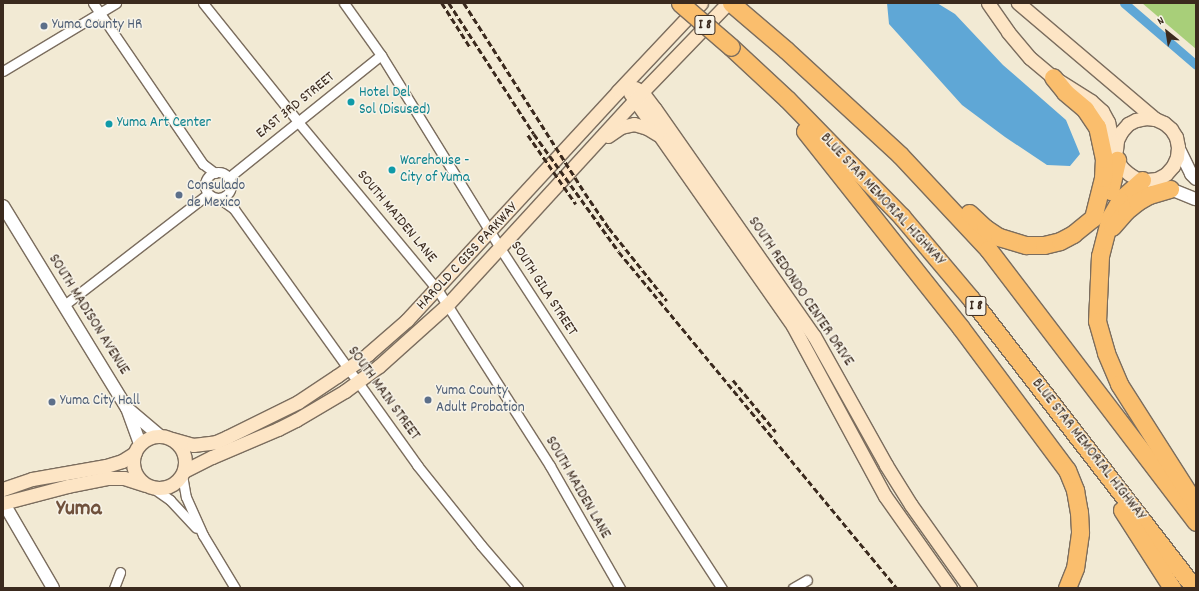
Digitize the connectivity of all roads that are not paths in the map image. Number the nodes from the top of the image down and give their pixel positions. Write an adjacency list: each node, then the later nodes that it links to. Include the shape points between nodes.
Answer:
1 (93, 3): 11 (street)
2 (116, 3): 11 (street)
3 (203, 3): 22 (street, SOUTH MAIDEN LANE)
4 (344, 3): 13 (street, SOUTH GILA STREET)
5 (680, 3): 14 (highway, BLUE STAR MEMORIAL HIGHWAY / I 8, bridge)
6 (701, 3): 18 (main road, HAROLD C GISS PARKWAY, via 636,71)
7 (728, 3): 16 (main road, HAROLD C GISS PARKWAY)
8 (731, 3): 12 (highway, I 8)
9 (988, 3): 17 (main road, via 1030,58)
10 (1018, 3): 21 (main road)
11 (100, 13): 15 (street); 27 (street)
12 (786, 50): 40 (highway, via 835,83 985,228 999,237 1026,245 1044,245 1073,234); 58 (highway, I 8, via 900,155 988,249)
13 (381, 55): 22 (street, EAST 3RD STREET); 41 (street, SOUTH GILA STREET)
14 (755, 69): 49 (highway, BLUE STAR MEMORIAL HIGHWAY / I 8, via 902,217 971,299); 71 (highway, via 962,328 1067,470 1075,490 1080,533 1075,568)
15 (3, 71)
16 (659, 74): 19 (main road, HAROLD C GISS PARKWAY); 20 (main road, via 653,96)
17 (1052, 77): 26 (main road, via 1091,100 1102,111 1108,122); 40 (highway, via 1085,110 1097,127 1104,159 1103,178)
18 (623, 89): 19 (main road, SOUTH REDONDO CENTER DRIVE); 41 (main road, HAROLD C GISS PARKWAY)
19 (638, 96): 20 (main road, SOUTH REDONDO CENTER DRIVE); 23 (main road, SOUTH REDONDO CENTER DRIVE); 24 (main road, HAROLD C GISS PARKWAY)
20 (655, 110): 70 (main road, SOUTH REDONDO CENTER DRIVE, via 814,336 886,465)
21 (1155, 119): 25 (main road, via 1171,129); 26 (main road, via 1141,119 1128,124 1117,140)
22 (299, 122): 29 (street, EAST 3RD STREET); 44 (street, SOUTH MAIDEN LANE)
23 (659, 136): 24 (main road, via 636,124 628,125); 69 (main road, SOUTH REDONDO CENTER DRIVE, via 793,326 885,496)
24 (593, 146): 43 (main road, HAROLD C GISS PARKWAY)
25 (1178, 146): 30 (street); 31 (main road, via 1177,157 1166,174)
26 (1116, 155): 31 (main road, via 1122,168); 40 (highway, via 1110,191 1104,206)
27 (203, 164): 28 (street); 32 (street)
28 (215, 173): 29 (street); 32 (street)
29 (228, 178): 34 (street)
30 (1196, 179)
31 (1144, 180): 33 (street); 42 (highway, via 1117,204 1110,217)
32 (205, 181): 35 (street)
33 (1170, 189): 37 (street); 42 (highway, via 1137,202 1126,211)
34 (229, 192): 36 (street); 39 (street, SOUTH MAIN STREET)
35 (208, 194): 36 (street); 46 (street)
36 (219, 198): 39 (street, SOUTH MAIN STREET)
37 (1196, 199)
38 (3, 206): 46 (street, SOUTH MADISON AVENUE)
39 (234, 209): 47 (street, SOUTH MAIN STREET)
40 (1093, 218)
41 (489, 231): 43 (street, SOUTH GILA STREET); 44 (main road, HAROLD C GISS PARKWAY)
42 (1105, 237): 57 (highway, via 1098,272 1097,321 1106,353 1119,384)
43 (500, 248): 45 (main road, HAROLD C GISS PARKWAY); 67 (street, SOUTH GILA STREET)
44 (436, 289): 45 (street, SOUTH MAIDEN LANE); 47 (main road, HAROLD C GISS PARKWAY, via 407,320)
45 (447, 305): 48 (main road, HAROLD C GISS PARKWAY); 66 (street, SOUTH MAIDEN LANE, via 550,466)
46 (63, 306): 50 (street, SOUTH MADISON AVENUE)
47 (348, 369): 48 (street, SOUTH MAIN STREET); 51 (main road, HAROLD C GISS PARKWAY, via 298,402 216,442 193,445)
48 (358, 382): 53 (main road, HAROLD C GISS PARKWAY, via 284,426 212,456); 65 (street, SOUTH MAIN STREET, via 418,465)
49 (1050, 401): 72 (highway); 73 (highway, BLUE STAR MEMORIAL HIGHWAY / I 8)
50 (127, 408): 51 (street); 52 (street, SOUTH MADISON AVENUE)
51 (166, 438): 52 (main road, via 146,440); 53 (main road, via 183,451)
52 (137, 449): 54 (main road, via 134,468 141,481); 55 (main road, via 122,461 106,466 32,479)
53 (183, 473): 54 (main road, via 169,486); 59 (street, via 186,497)
54 (150, 486): 56 (main road, via 124,478 108,478); 59 (street, via 170,500)
55 (3, 489)
56 (3, 503): 62 (street)
57 (1196, 505)
58 (1196, 522)
59 (203, 535): 64 (street)
60 (120, 572): 63 (street)
61 (807, 580): 68 (street)
62 (53, 588)
63 (114, 588)
64 (235, 588)
65 (518, 588)
66 (620, 588)
67 (722, 588)
68 (793, 588)
69 (950, 588)
70 (970, 588)
71 (1066, 588)
72 (1172, 588)
73 (1194, 588)

